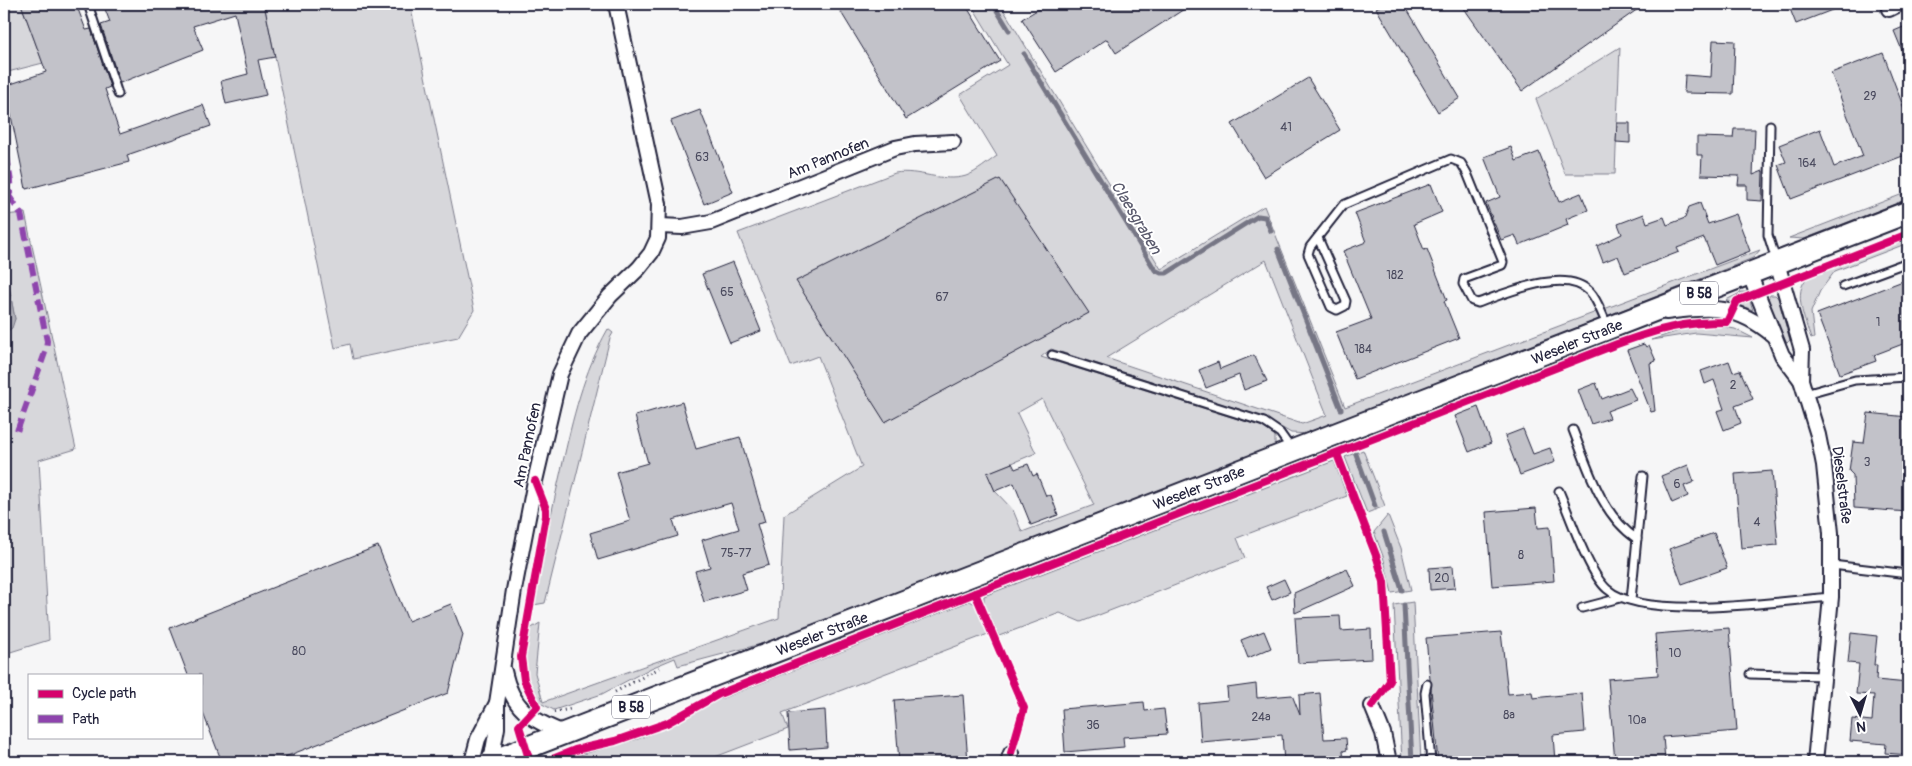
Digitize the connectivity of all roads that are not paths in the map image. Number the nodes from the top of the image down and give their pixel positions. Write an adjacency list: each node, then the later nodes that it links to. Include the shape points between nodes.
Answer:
1 (88, 4): 3 (lane)
2 (616, 4): 7 (street, Am Pannofen, via 659,204)
3 (118, 94)
4 (1770, 125): 10 (lane, via 1768,235)
5 (953, 142): 7 (street, Am Pannofen, via 895,148 711,222 682,227)
6 (1908, 212): 10 (main road, Weseler Straße / B 58)
7 (660, 226): 31 (street, Am Pannofen, via 651,253 593,315 579,334 560,374 534,491)
8 (1318, 238): 8 (lane, via 1308,254 1331,307 1337,310 1345,306 1346,301); 14 (lane, via 1343,205 1451,159 1461,162 1503,262 1464,279 1463,284 1472,301 1478,303 1529,285 1572,282 1590,292)
9 (1908, 262): 12 (lane)
10 (1777, 263): 11 (main road, Weseler Straße / B 58); 18 (street, Dieselstraße, via 1802,350)
11 (1749, 273): 13 (main road, Weseler Straße / B 58); 15 (street, Dieselstraße)
12 (1843, 286)
13 (1646, 315): 14 (main road, Weseler Straße / B 58); 15 (street, Dieselstraße, via 1682,310 1723,310 1750,317)
14 (1609, 329): 21 (main road, Weseler Straße / B 58)
15 (1774, 335): 18 (street, Dieselstraße, via 1782,355)
16 (1052, 354): 21 (lane, via 1264,422 1280,433)
17 (1908, 377): 19 (lane, via 1855,380)
18 (1801, 380): 19 (street, Dieselstraße)
19 (1805, 394): 25 (street, Dieselstraße, via 1824,464 1832,533)
20 (1572, 430): 24 (lane, via 1602,501 1623,529)
21 (1293, 452): 37 (main road, Weseler Straße / B 58)
22 (1643, 476): 24 (lane)
23 (1558, 490): 28 (lane, via 1596,576)
24 (1637, 539): 29 (lane)
25 (1832, 565): 26 (lane); 27 (street, Dieselstraße)
26 (1908, 574)
27 (1831, 597): 29 (lane, via 1690,608); 33 (street, Dieselstraße)
28 (1620, 598): 29 (lane); 30 (lane)
29 (1631, 600)
30 (1582, 608)
31 (503, 665): 35 (street, Am Pannofen); 37 (street, via 506,681 520,708 534,720)
32 (1750, 674): 33 (lane)
33 (1824, 676): 42 (street, Dieselstraße)
34 (1427, 684): 41 (lane)
35 (497, 703): 38 (street, via 478,738); 39 (street, via 497,728)
36 (1372, 706): 40 (street, via 1383,733)
37 (564, 733): 39 (main road, Weseler Straße / B 58)
38 (472, 762)
39 (491, 762)
40 (1388, 762)
41 (1431, 762)
42 (1815, 762)

